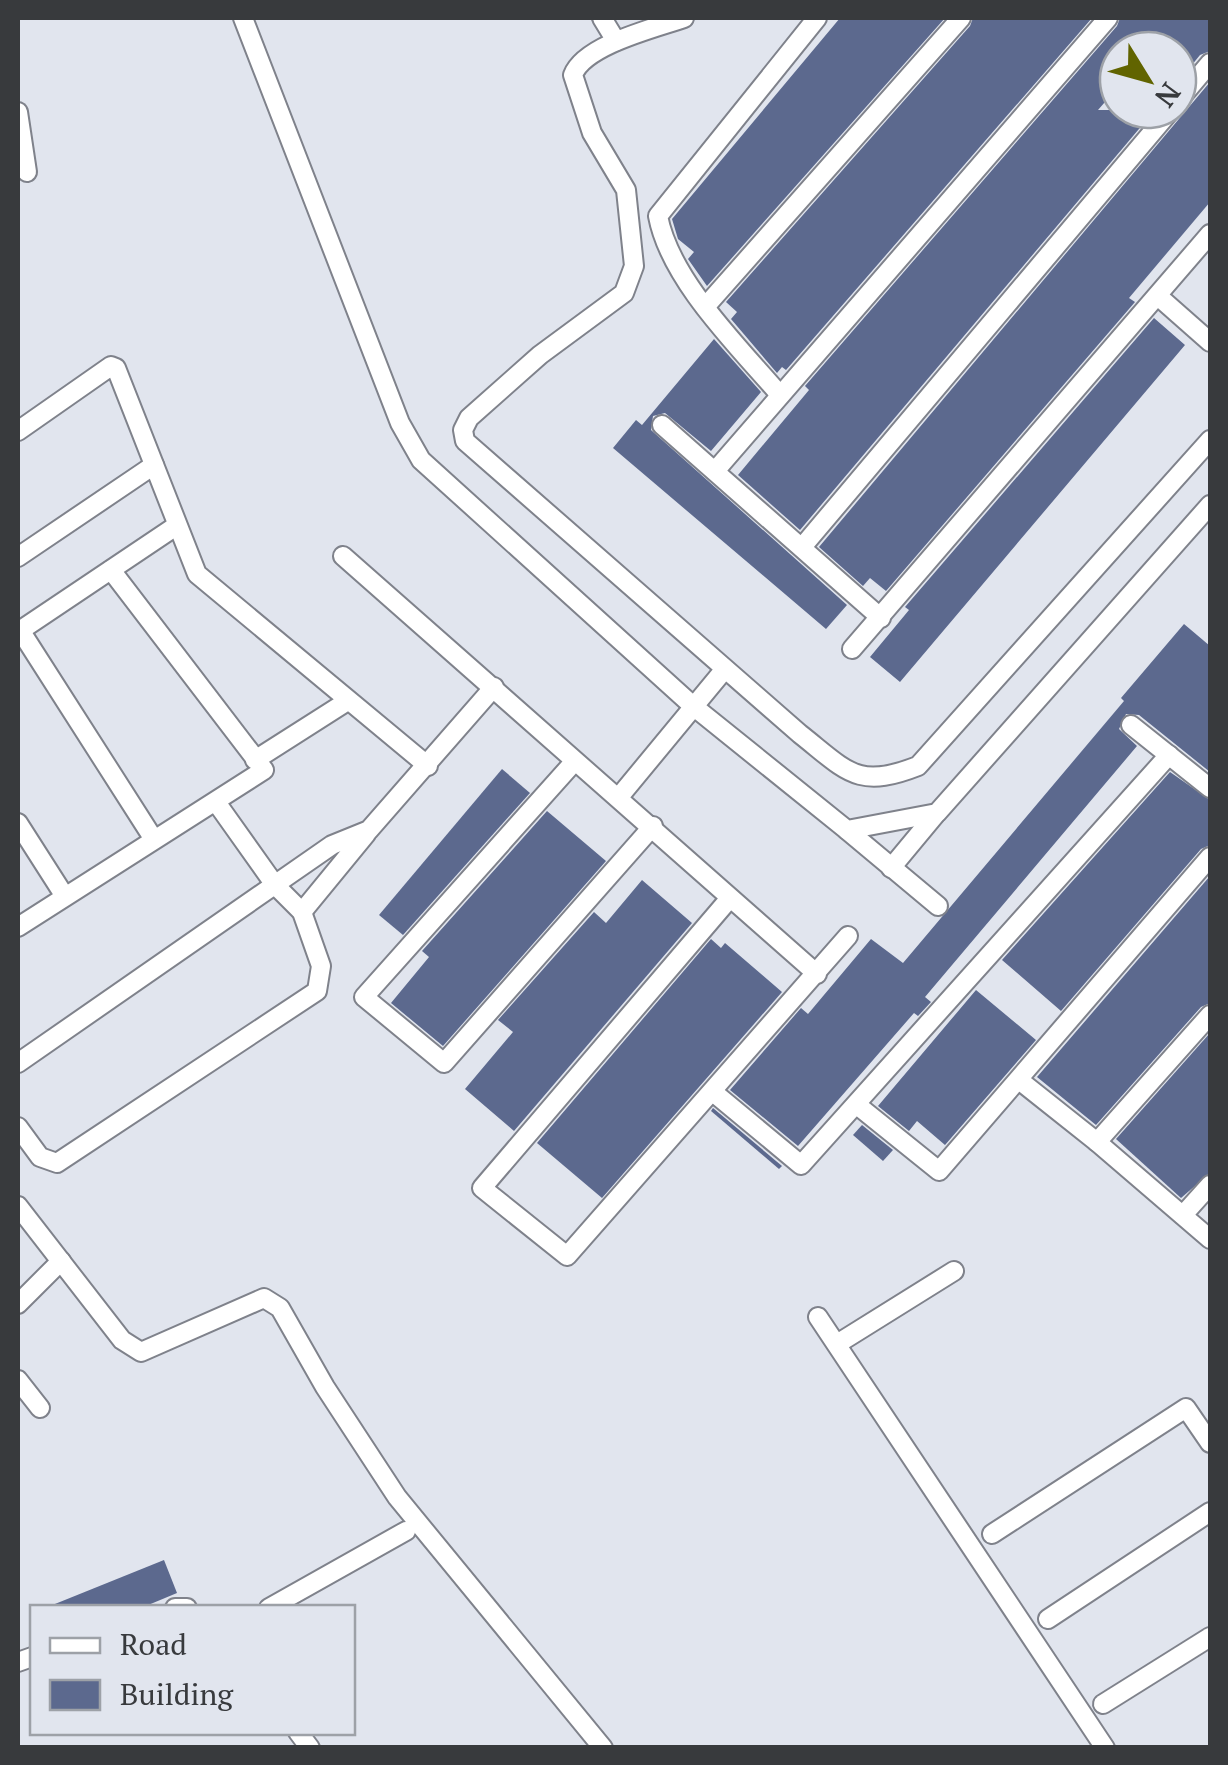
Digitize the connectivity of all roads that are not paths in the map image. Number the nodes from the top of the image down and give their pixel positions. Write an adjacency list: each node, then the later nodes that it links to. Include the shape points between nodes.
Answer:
1 (242, 18): 33 (street, via 420,460)
2 (602, 18): 7 (street)
3 (684, 18): 7 (street)
4 (817, 18): 13 (street, via 658,216 662,236)
5 (961, 18): 13 (street)
6 (1108, 18): 15 (street)
7 (616, 41): 30 (street, via 576,66 573,75 592,134 626,190 634,266 624,293 540,355 462,430 465,441)
8 (18, 112): 10 (street)
9 (1154, 130): 23 (street)
10 (27, 172)
11 (1210, 234): 12 (street)
12 (1158, 297): 14 (street); 27 (street)
13 (705, 307): 15 (street)
14 (1210, 342)
15 (780, 394): 20 (street)
16 (662, 425): 20 (street)
17 (18, 431): 19 (street, via 111,366)
18 (1210, 440): 30 (street, via 918,766 887,779 848,772)
19 (154, 465): 22 (street); 24 (street)
20 (714, 470): 23 (street)
21 (1210, 505): 42 (street)
22 (176, 526): 26 (street); 32 (street, via 197,574)
23 (802, 546): 27 (street)
24 (18, 556)
25 (343, 556): 31 (street)
26 (111, 570): 28 (street); 36 (street)
27 (881, 618): 29 (street)
28 (19, 631): 47 (street)
29 (852, 650)
30 (720, 674): 33 (street)
31 (494, 687): 37 (street); 38 (street)
32 (346, 702): 36 (street); 38 (street)
33 (696, 702): 40 (street); 46 (street)
34 (1132, 725): 35 (street)
35 (1169, 756): 39 (street); 62 (street)
36 (255, 760): 41 (street, via 264,770)
37 (574, 762): 40 (street); 44 (street, via 364,997 444,1063)
38 (428, 766): 45 (street)
39 (1210, 788)
40 (620, 797): 44 (street)
41 (216, 802): 47 (street); 50 (street)
42 (937, 813): 46 (street); 49 (street)
43 (18, 823): 51 (street)
44 (653, 826): 52 (street)
45 (369, 830): 50 (street, via 332,845); 54 (street)
46 (847, 830): 49 (street)
47 (153, 838): 51 (street)
48 (1210, 857): 60 (street)
49 (891, 868): 53 (street)
50 (275, 885): 54 (street); 59 (street)
51 (64, 894): 55 (street)
52 (730, 898): 57 (street); 61 (street, via 482,1188 567,1256)
53 (938, 906)
54 (302, 912): 63 (street, via 321,966 317,991 57,1163 40,1156)
55 (18, 927)
56 (848, 936): 57 (street)
57 (817, 974): 61 (street)
58 (1210, 1014): 64 (street)
59 (18, 1063)
60 (1019, 1080): 62 (street, via 939,1172); 64 (street)
61 (714, 1092): 62 (street, via 800,1166)
62 (857, 1104)
63 (18, 1127)
64 (1097, 1142): 67 (street)
65 (1210, 1185): 67 (street)
66 (18, 1206): 69 (street)
67 (1184, 1215): 68 (street)
68 (1210, 1238)
69 (61, 1260): 71 (street); 84 (street, via 122,1340 141,1352 264,1298 280,1308 397,1497)
70 (954, 1271): 73 (street)
71 (18, 1304)
72 (818, 1316): 73 (street)
73 (837, 1344): 85 (street)
74 (18, 1380): 75 (street)
75 (40, 1408)
76 (1210, 1443): 79 (street, via 1186,1408)
77 (1210, 1512): 81 (street)
78 (406, 1532): 80 (street)
79 (992, 1534)
80 (275, 1605)
81 (1048, 1619)
82 (1210, 1637): 83 (street)
83 (1103, 1704)
84 (603, 1748)
85 (1105, 1748)

